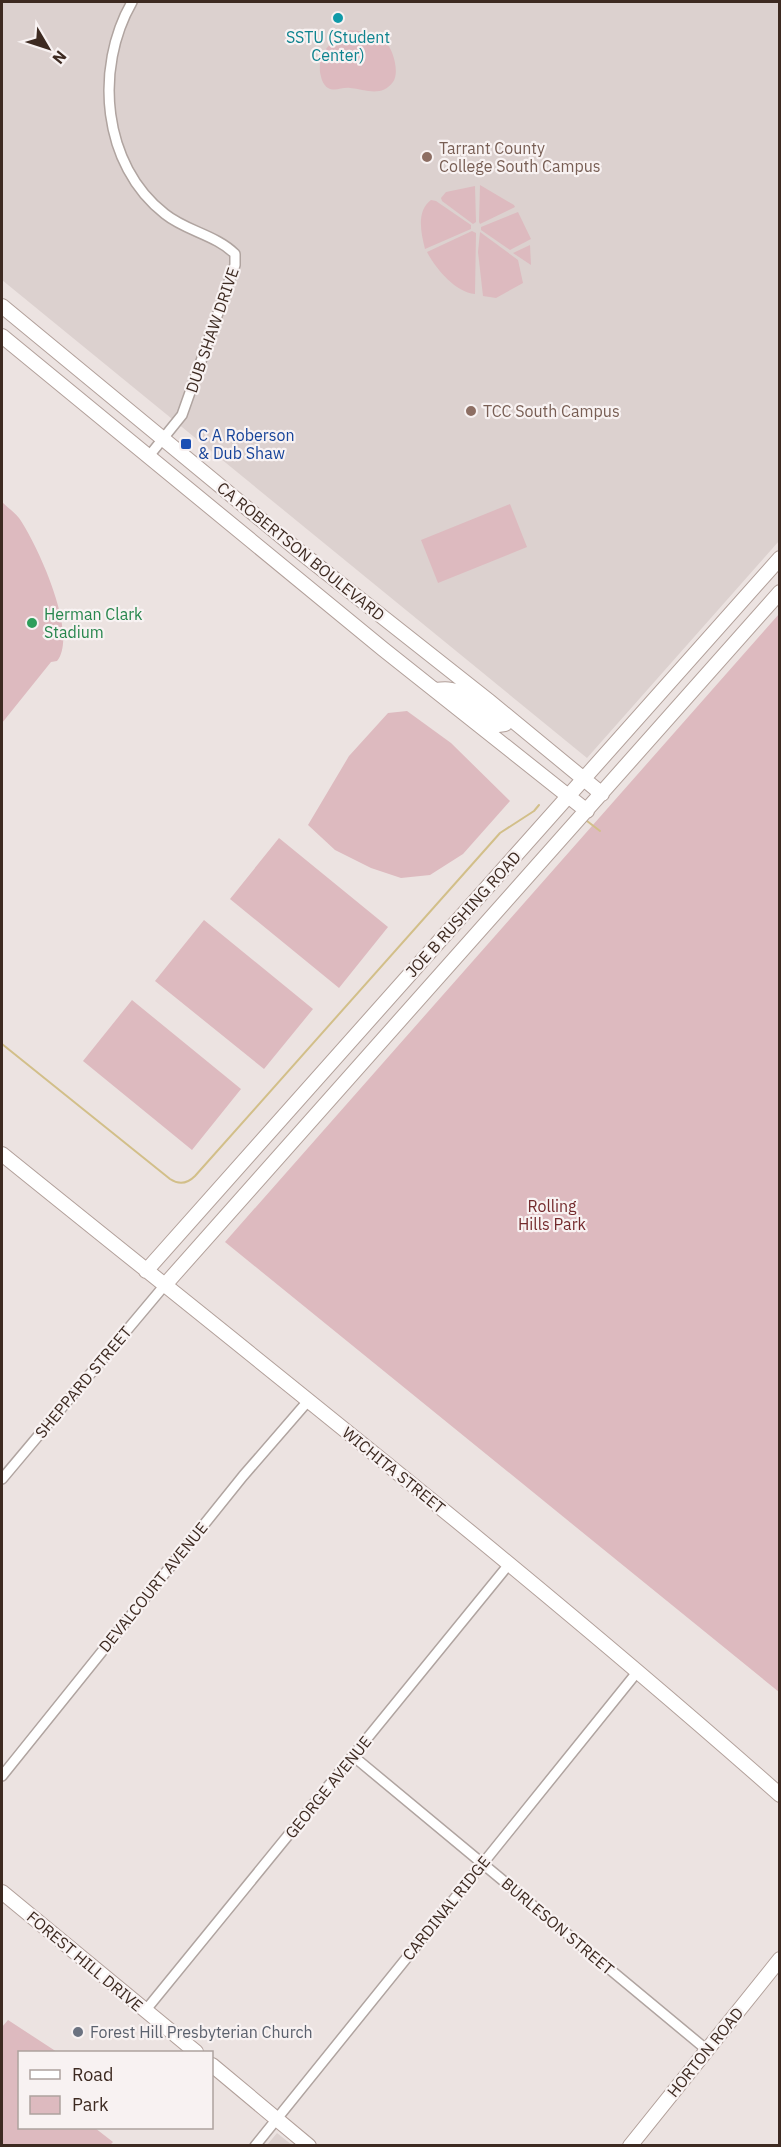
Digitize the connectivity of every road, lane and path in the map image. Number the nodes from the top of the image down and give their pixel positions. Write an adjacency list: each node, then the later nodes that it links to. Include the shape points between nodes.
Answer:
1 (132, 2): 4 (street, DUB SHAW DRIVE, via 118,33 110,78 111,117 122,158 162,213 179,225 226,245 235,254 236,265 182,416)
2 (2, 306): 4 (street, CA ROBERTSON BOULEVARD)
3 (2, 336): 5 (street, CA ROBERTSON BOULEVARD)
4 (164, 439): 5 (street, DUB SHAW DRIVE); 6 (street, CA ROBERTSON BOULEVARD)
5 (149, 456): 7 (street, CA ROBERTSON BOULEVARD)
6 (299, 551): 7 (street); 10 (street, CA ROBERTSON BOULEVARD)
7 (286, 567): 11 (street, CA ROBERTSON BOULEVARD)
8 (777, 568): 14 (street, JOE B RUSHING ROAD)
9 (780, 592): 15 (street, JOE B RUSHING ROAD)
10 (398, 629): 11 (street); 13 (street, CA ROBERTSON BOULEVARD)
11 (383, 649): 12 (street, CA ROBERTSON BOULEVARD)
12 (436, 690): 13 (street, via 455,691 498,725); 16 (street, CA ROBERTSON BOULEVARD)
13 (509, 718): 14 (street, CA ROBERTSON BOULEVARD)
14 (583, 779): 15 (street, CA ROBERTSON BOULEVARD); 16 (street, JOE B RUSHING ROAD)
15 (602, 794): 17 (street, JOE B RUSHING ROAD)
16 (568, 795): 17 (street, CA ROBERTSON BOULEVARD); 19 (street, JOE B RUSHING ROAD)
17 (587, 811): 20 (street, JOE B RUSHING ROAD)
18 (2, 1154): 19 (street, WICHITA STREET)
19 (146, 1271): 20 (street, WICHITA STREET)
20 (164, 1286): 21 (street, WICHITA STREET); 22 (street, SHEPPARD STREET)
21 (308, 1401): 23 (street, WICHITA STREET); 26 (street, DEVALCOURT AVENUE)
22 (2, 1479)
23 (510, 1563): 24 (street, WICHITA STREET); 25 (street, GEORGE AVENUE)
24 (638, 1671): 27 (street, WICHITA STREET); 28 (street, CARDINAL RIDGE)
25 (352, 1756): 28 (street, BURLESON STREET); 31 (street, GEORGE AVENUE)
26 (2, 1776)
27 (780, 1795)
28 (482, 1863): 32 (street, BURLESON STREET); 35 (street, CARDINAL RIDGE)
29 (2, 1892): 31 (street, FOREST HILL DRIVE)
30 (780, 1959): 32 (street, HORTON ROAD)
31 (145, 2011): 33 (street, FOREST HILL DRIVE)
32 (707, 2050): 38 (street, HORTON ROAD)
33 (195, 2051)
34 (213, 2066): 35 (street)
35 (276, 2118): 36 (street, CARDINAL RIDGE); 37 (street)
36 (255, 2145)
37 (309, 2145)
38 (630, 2145)

